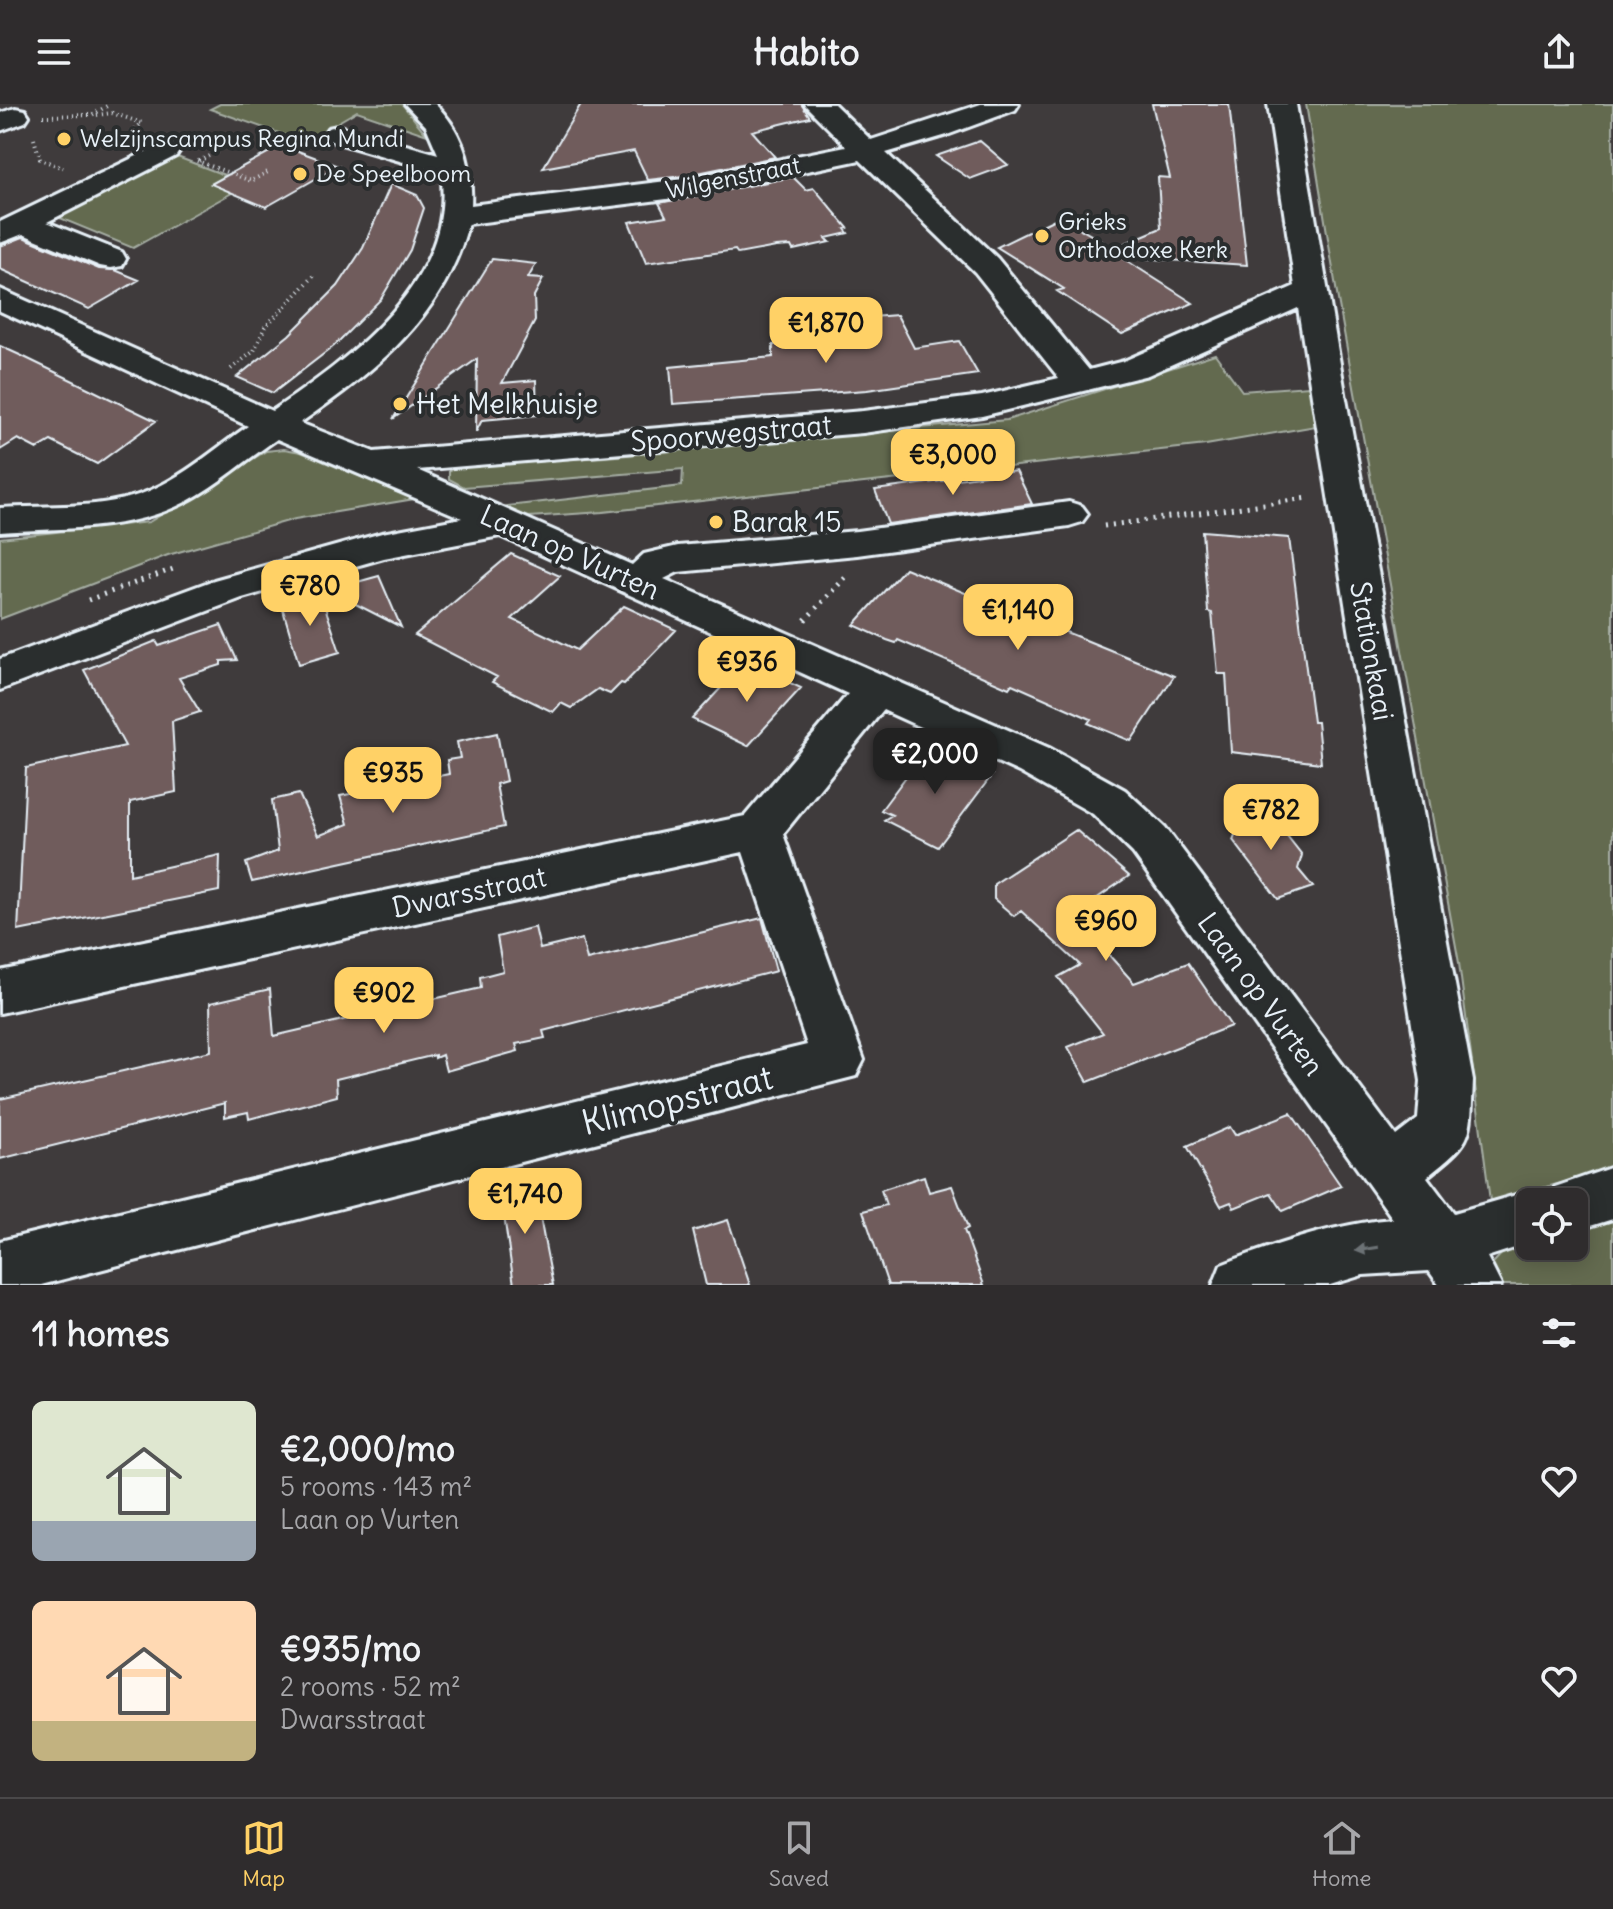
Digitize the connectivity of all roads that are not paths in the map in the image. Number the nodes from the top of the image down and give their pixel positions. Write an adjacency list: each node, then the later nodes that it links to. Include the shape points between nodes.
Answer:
1 (419, 104): 8 (street, via 440,126)
2 (818, 104): 7 (street)
3 (1005, 104): 7 (street, Wilgenstraat)
4 (1282, 104): 12 (street, Stationkaai)
5 (338, 134): 8 (street)
6 (166, 150): 10 (street)
7 (867, 150): 9 (street, Wilgenstraat, via 726,183); 14 (street, via 986,265)
8 (455, 168): 9 (street)
9 (454, 216): 15 (street, via 451,237 428,287 379,347)
10 (12, 228): 11 (street)
11 (111, 259)
12 (1311, 291): 14 (street, Spoorwegstraat, via 1136,368); 25 (street, Stationkaai, via 1447,1081 1444,1131)
13 (0, 299): 15 (street, Laan op Vurten)
14 (1081, 383): 16 (street, Spoorwegstraat, via 925,416)
15 (274, 425): 16 (street, Laan op Vurten); 18 (street, via 164,498 145,505)
16 (370, 463): 19 (street, Laan op Vurten)
17 (1069, 514): 20 (street, via 857,543 678,559 658,563)
18 (0, 520)
19 (502, 523): 20 (street, Laan op Vurten); 21 (street, via 382,546 228,589)
20 (636, 582): 22 (street, Laan op Vurten)
21 (0, 675)
22 (875, 690): 23 (street); 25 (street, Laan op Vurten, via 1034,760 1109,802 1139,830)
23 (759, 831): 24 (street, Dwarsstraat); 29 (street, Klimopstraat, via 838,1060)
24 (0, 992)
25 (1391, 1173): 30 (street, Laan op Vurten)
26 (1613, 1193): 27 (street)
27 (1588, 1201)
28 (1516, 1226): 30 (street)
29 (0, 1268)
30 (1450, 1271): 31 (street, one-way to 31, via 1363,1248)
31 (1241, 1285)

